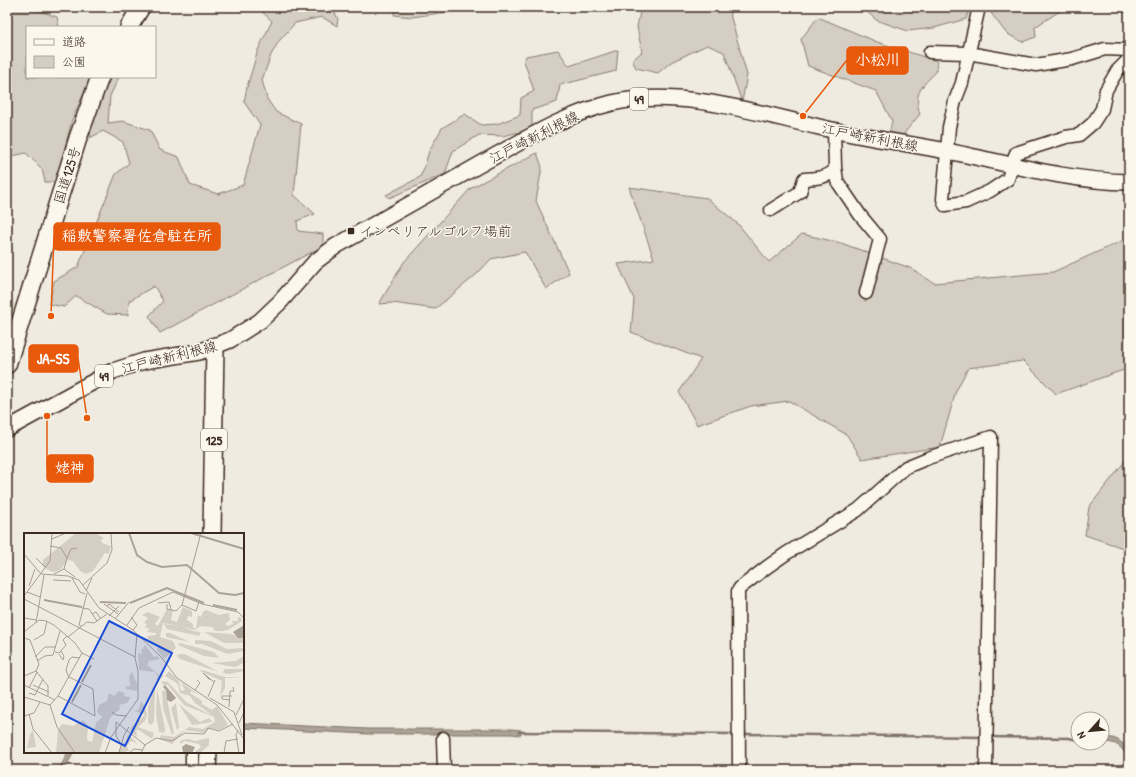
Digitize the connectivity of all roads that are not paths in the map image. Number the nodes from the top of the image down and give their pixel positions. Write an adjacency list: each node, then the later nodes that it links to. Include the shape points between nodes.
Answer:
1 (141, 7): 3 (highway)
2 (979, 7): 6 (street)
3 (130, 26)
4 (1129, 50): 6 (street, via 1105,49 1072,59 1036,65)
5 (930, 52): 6 (street)
6 (968, 52): 10 (street, via 949,127)
7 (1129, 59): 11 (street, via 1117,71 1106,90 1102,109 1080,135 1066,137 1016,154)
8 (100, 78): 17 (highway, 国道125号, via 78,138)
9 (834, 130): 10 (main road, 江戸崎新利根線 / 49); 12 (street); 16 (main road, 江戸崎新利根線 / 49, via 704,102 665,98 617,102 575,115 532,136 336,246 315,262 280,302 260,320)
10 (946, 151): 11 (main road, 江戸崎新利根線 / 49); 11 (street, via 943,199 945,205 966,202 990,191 1008,179)
11 (1013, 165): 13 (main road, 江戸崎新利根線 / 49, via 1085,179)
12 (835, 170): 14 (street, via 824,176 804,179 800,192); 15 (street, via 837,181 880,239)
13 (1129, 182)
14 (771, 210)
15 (866, 293)
16 (216, 346): 18 (main road, 江戸崎新利根線 / 49, via 199,352 144,361 113,371); 19 (highway, 125)
17 (7, 365)
18 (7, 429)
19 (212, 533)
20 (443, 738): 25 (street)
21 (192, 753): 23 (street)
22 (208, 753): 24 (highway)
23 (192, 770)
24 (207, 770)
25 (444, 770)
26 (739, 770): 27 (street, via 740,588 787,553 858,510 906,467 991,437)
27 (986, 770)

